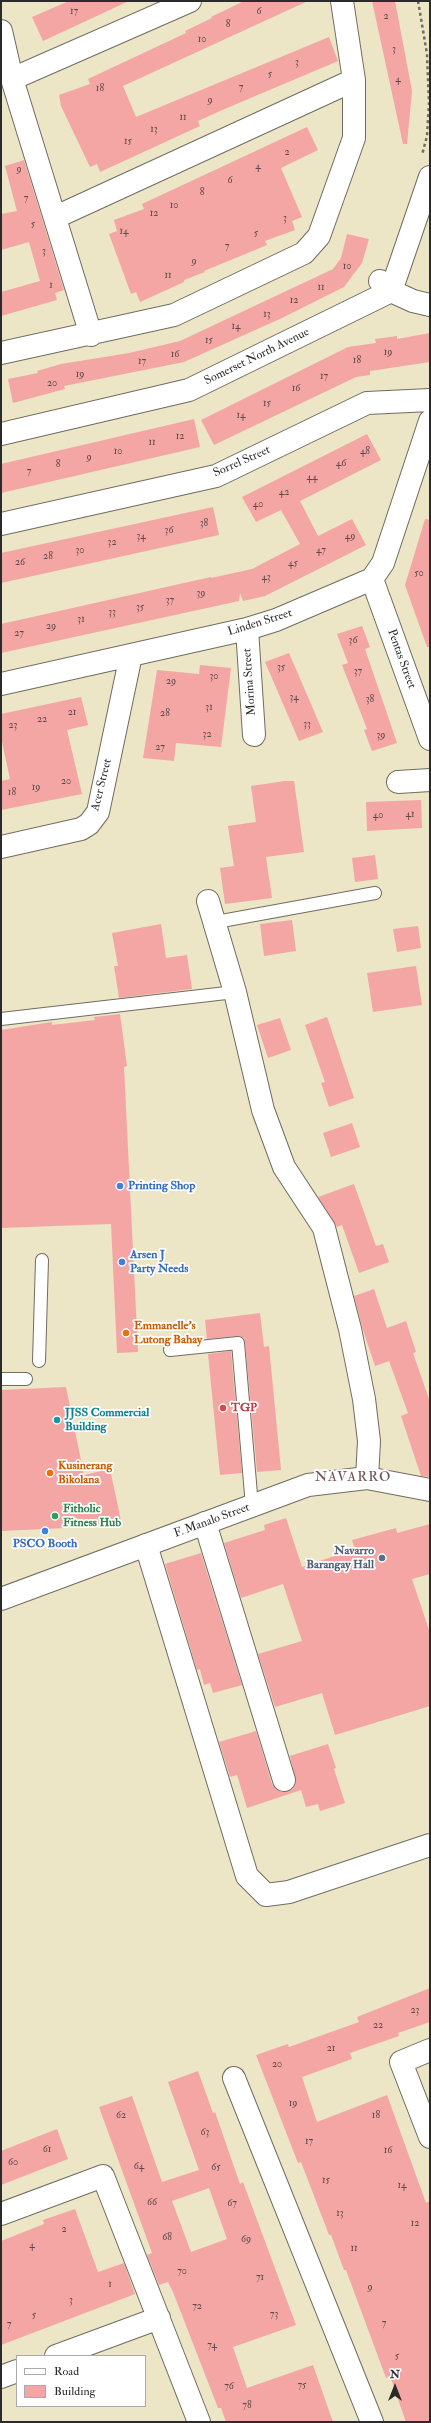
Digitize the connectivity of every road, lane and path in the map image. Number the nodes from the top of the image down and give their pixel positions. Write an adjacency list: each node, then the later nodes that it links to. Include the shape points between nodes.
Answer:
1 (190, 1): 5 (street)
2 (342, 1): 6 (street)
3 (418, 1): 7 (path, via 427,54 429,103)
4 (1, 31): 5 (street)
5 (12, 79): 8 (street)
6 (354, 80): 8 (street); 11 (street, via 354,138 319,236 304,253 174,315)
7 (425, 168): 9 (street)
8 (56, 217): 11 (street)
9 (385, 286): 10 (street, via 413,301); 15 (street, Somerset North Avenue, via 189,390)
10 (430, 305)
11 (91, 335): 12 (street)
12 (1, 353)
13 (430, 400): 16 (street, Sorrel Street, via 367,403 216,476)
14 (430, 421): 17 (street, via 383,563)
15 (1, 434)
16 (1, 524)
17 (372, 579): 18 (street, Linden Street, via 276,620); 22 (street, Pentas Street)
18 (247, 629): 19 (street, Linden Street); 21 (street, Morina Street)
19 (131, 655): 20 (street, Linden Street); 25 (street, Acer Street, via 98,812 89,824 80,829)
20 (1, 684)
21 (254, 735)
22 (430, 739)
23 (430, 780): 24 (street)
24 (398, 782)
25 (1, 847)
26 (375, 893): 28 (lane)
27 (208, 901): 28 (street)
28 (216, 922): 29 (street)
29 (235, 992): 30 (lane); 36 (street, via 263,1110 284,1166 324,1228 350,1329 364,1399 369,1442)
30 (1, 1019)
31 (42, 1260): 33 (lane)
32 (170, 1350): 38 (lane, via 238,1342)
33 (39, 1361)
34 (1, 1379): 35 (lane)
35 (26, 1379)
36 (367, 1478): 37 (street, F. Manalo Street); 38 (street, F. Manalo Street, via 308,1485)
37 (430, 1490)
38 (252, 1506): 39 (street, F. Manalo Street)
39 (205, 1523): 40 (street, F. Manalo Street); 42 (street)
40 (146, 1545): 41 (street, F. Manalo Street); 43 (street, via 247,1876 266,1895 289,1892)
41 (1, 1599)
42 (284, 1780)
43 (430, 1846)
44 (430, 2050): 46 (street, via 401,2062)
45 (234, 2078): 53 (street)
46 (430, 2137)
47 (1, 2214): 48 (street, via 103,2176)
48 (158, 2318): 49 (street); 52 (street)
49 (59, 2355)
50 (16, 2371): 51 (street)
51 (1, 2377)
52 (199, 2422)
53 (372, 2422)

